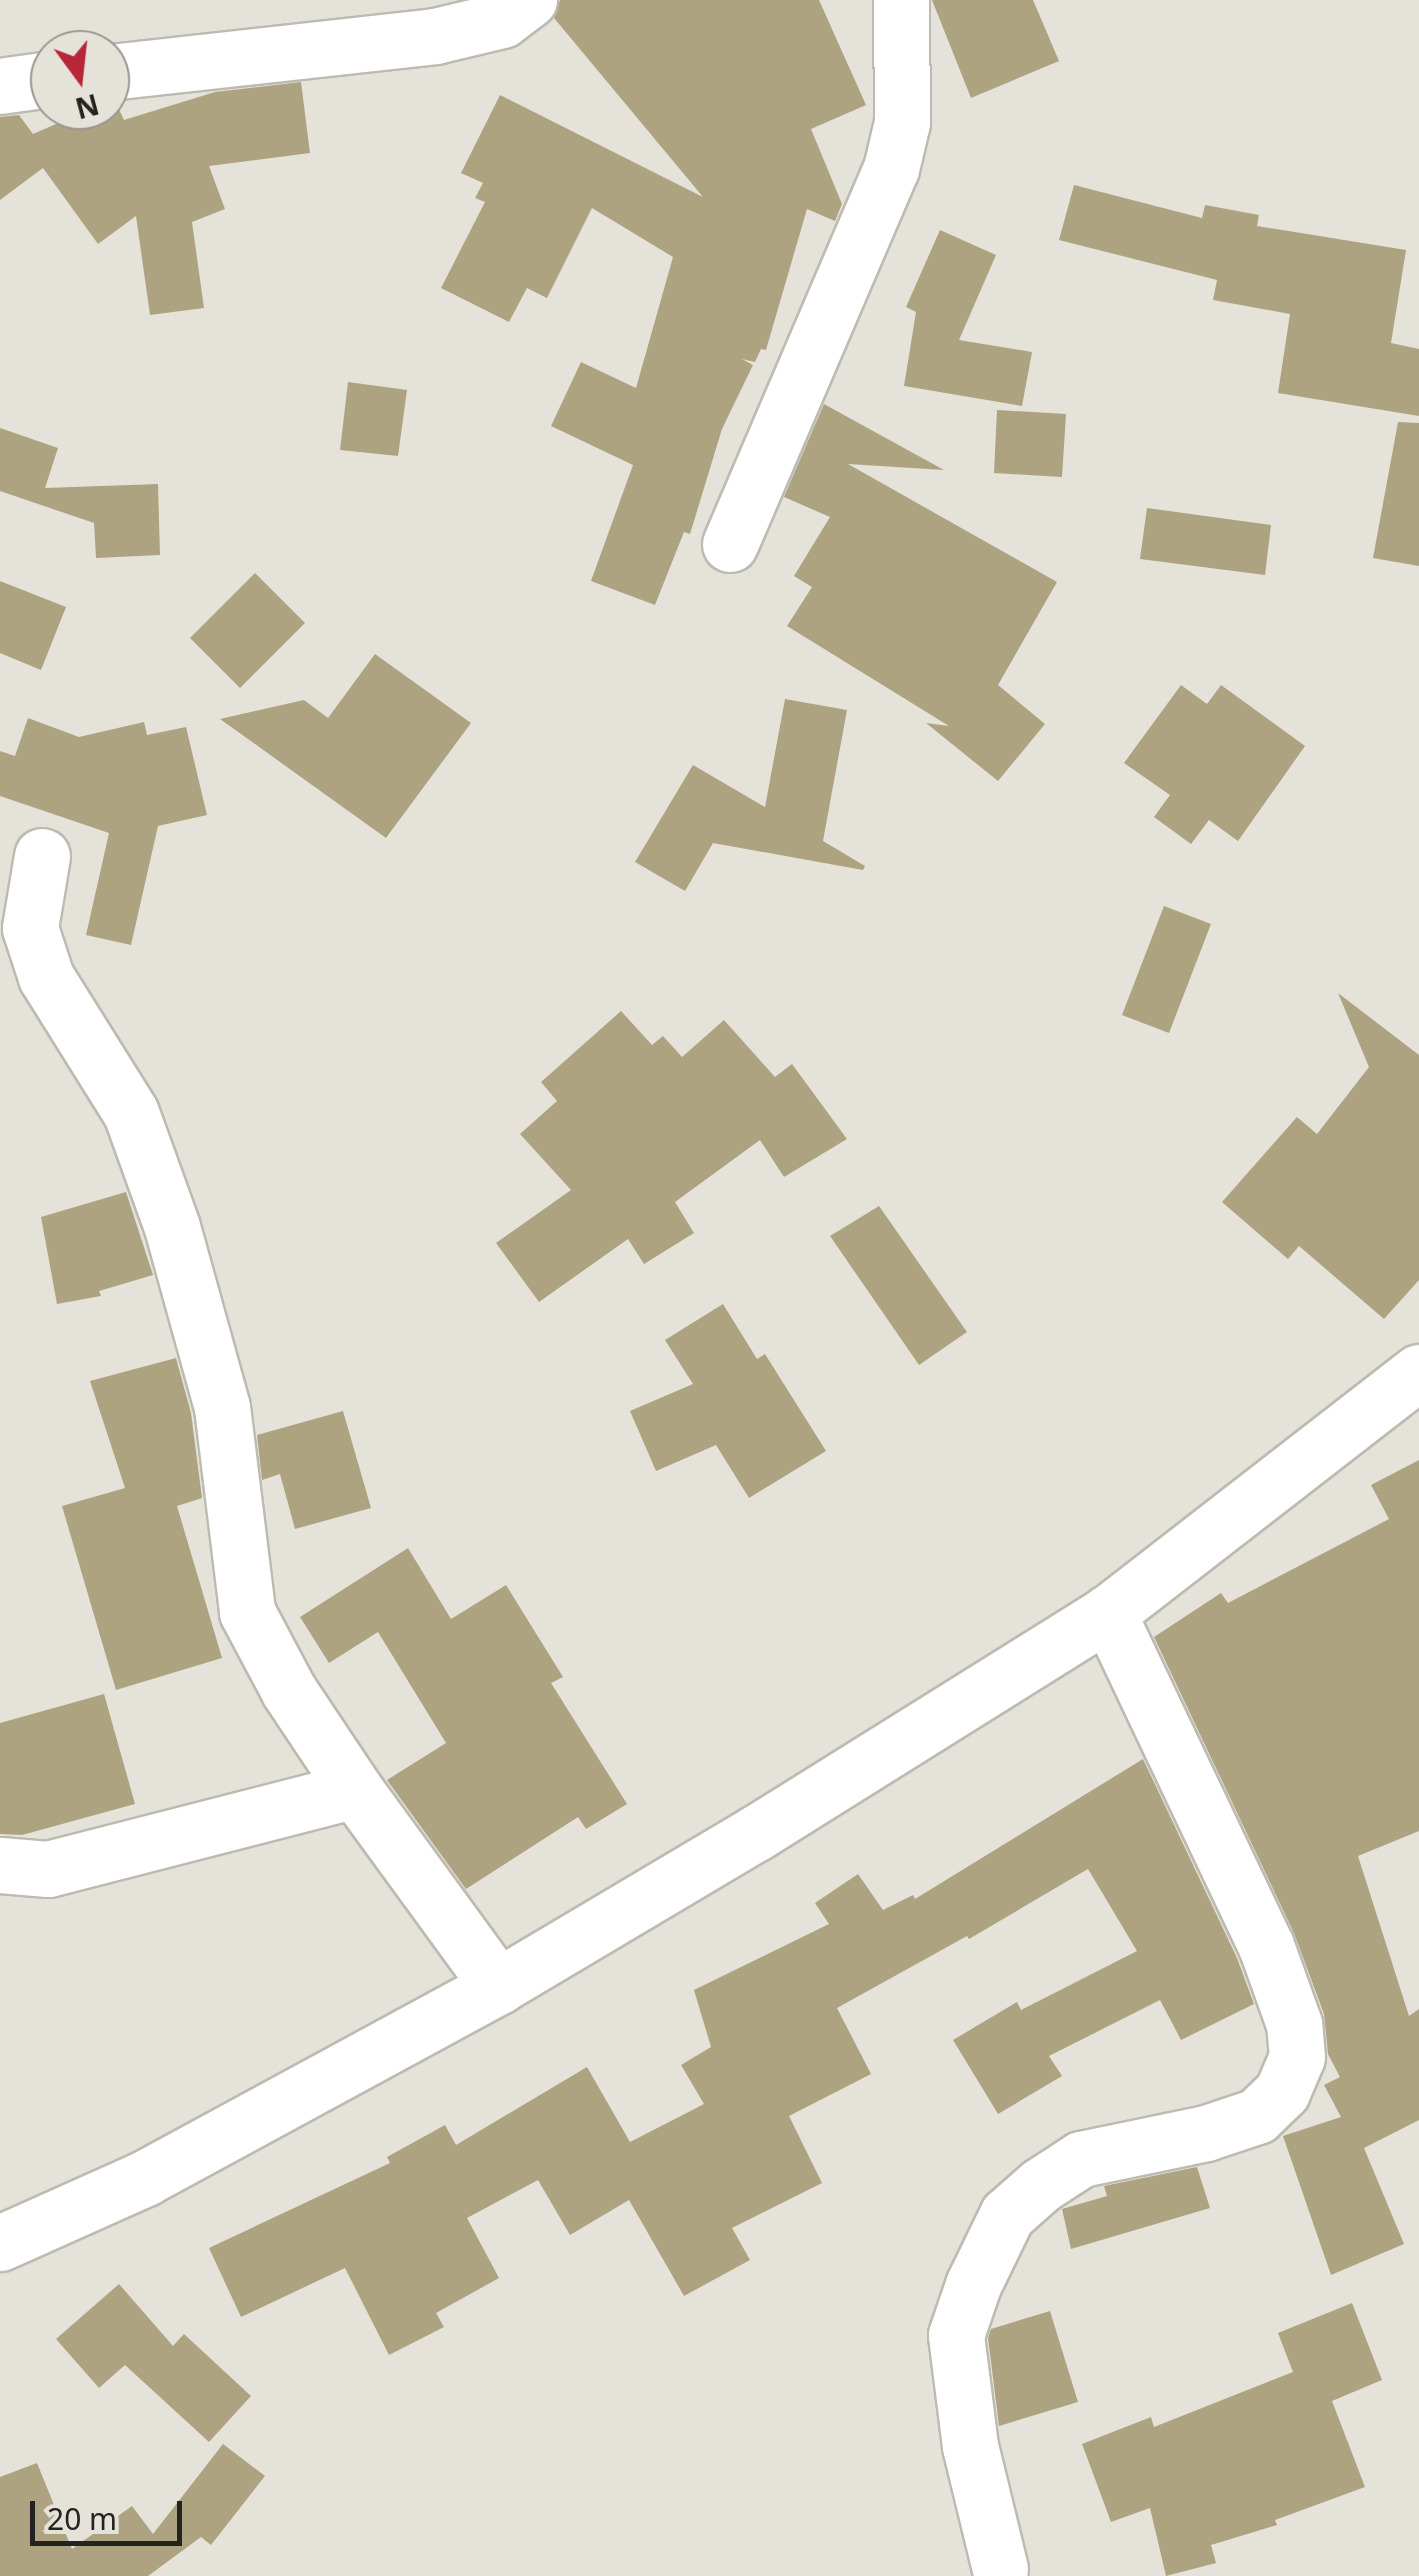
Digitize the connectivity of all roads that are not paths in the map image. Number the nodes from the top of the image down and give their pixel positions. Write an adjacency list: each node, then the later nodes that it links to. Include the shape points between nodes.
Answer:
1 (529, 0): 3 (street, via 502,20 435,36)
2 (901, 0): 6 (street, via 902,122 890,169)
3 (130, 70)
4 (30, 82): 5 (street)
5 (0, 86)
6 (730, 544)
7 (42, 856): 10 (street, via 30,928 46,977 131,1113 172,1227 222,1407 246,1612)
8 (1419, 1372): 9 (street)
9 (1108, 1614): 12 (street); 14 (street, via 1266,1946 1294,2024 1298,2057 1282,2092 1257,2116 1081,2159 1007,2215 956,2336 970,2446)
10 (355, 1790): 11 (street, via 48,1868); 12 (street)
11 (0, 1865)
12 (498, 1986): 13 (street, via 145,2178)
13 (0, 2243)
14 (1000, 2569)

